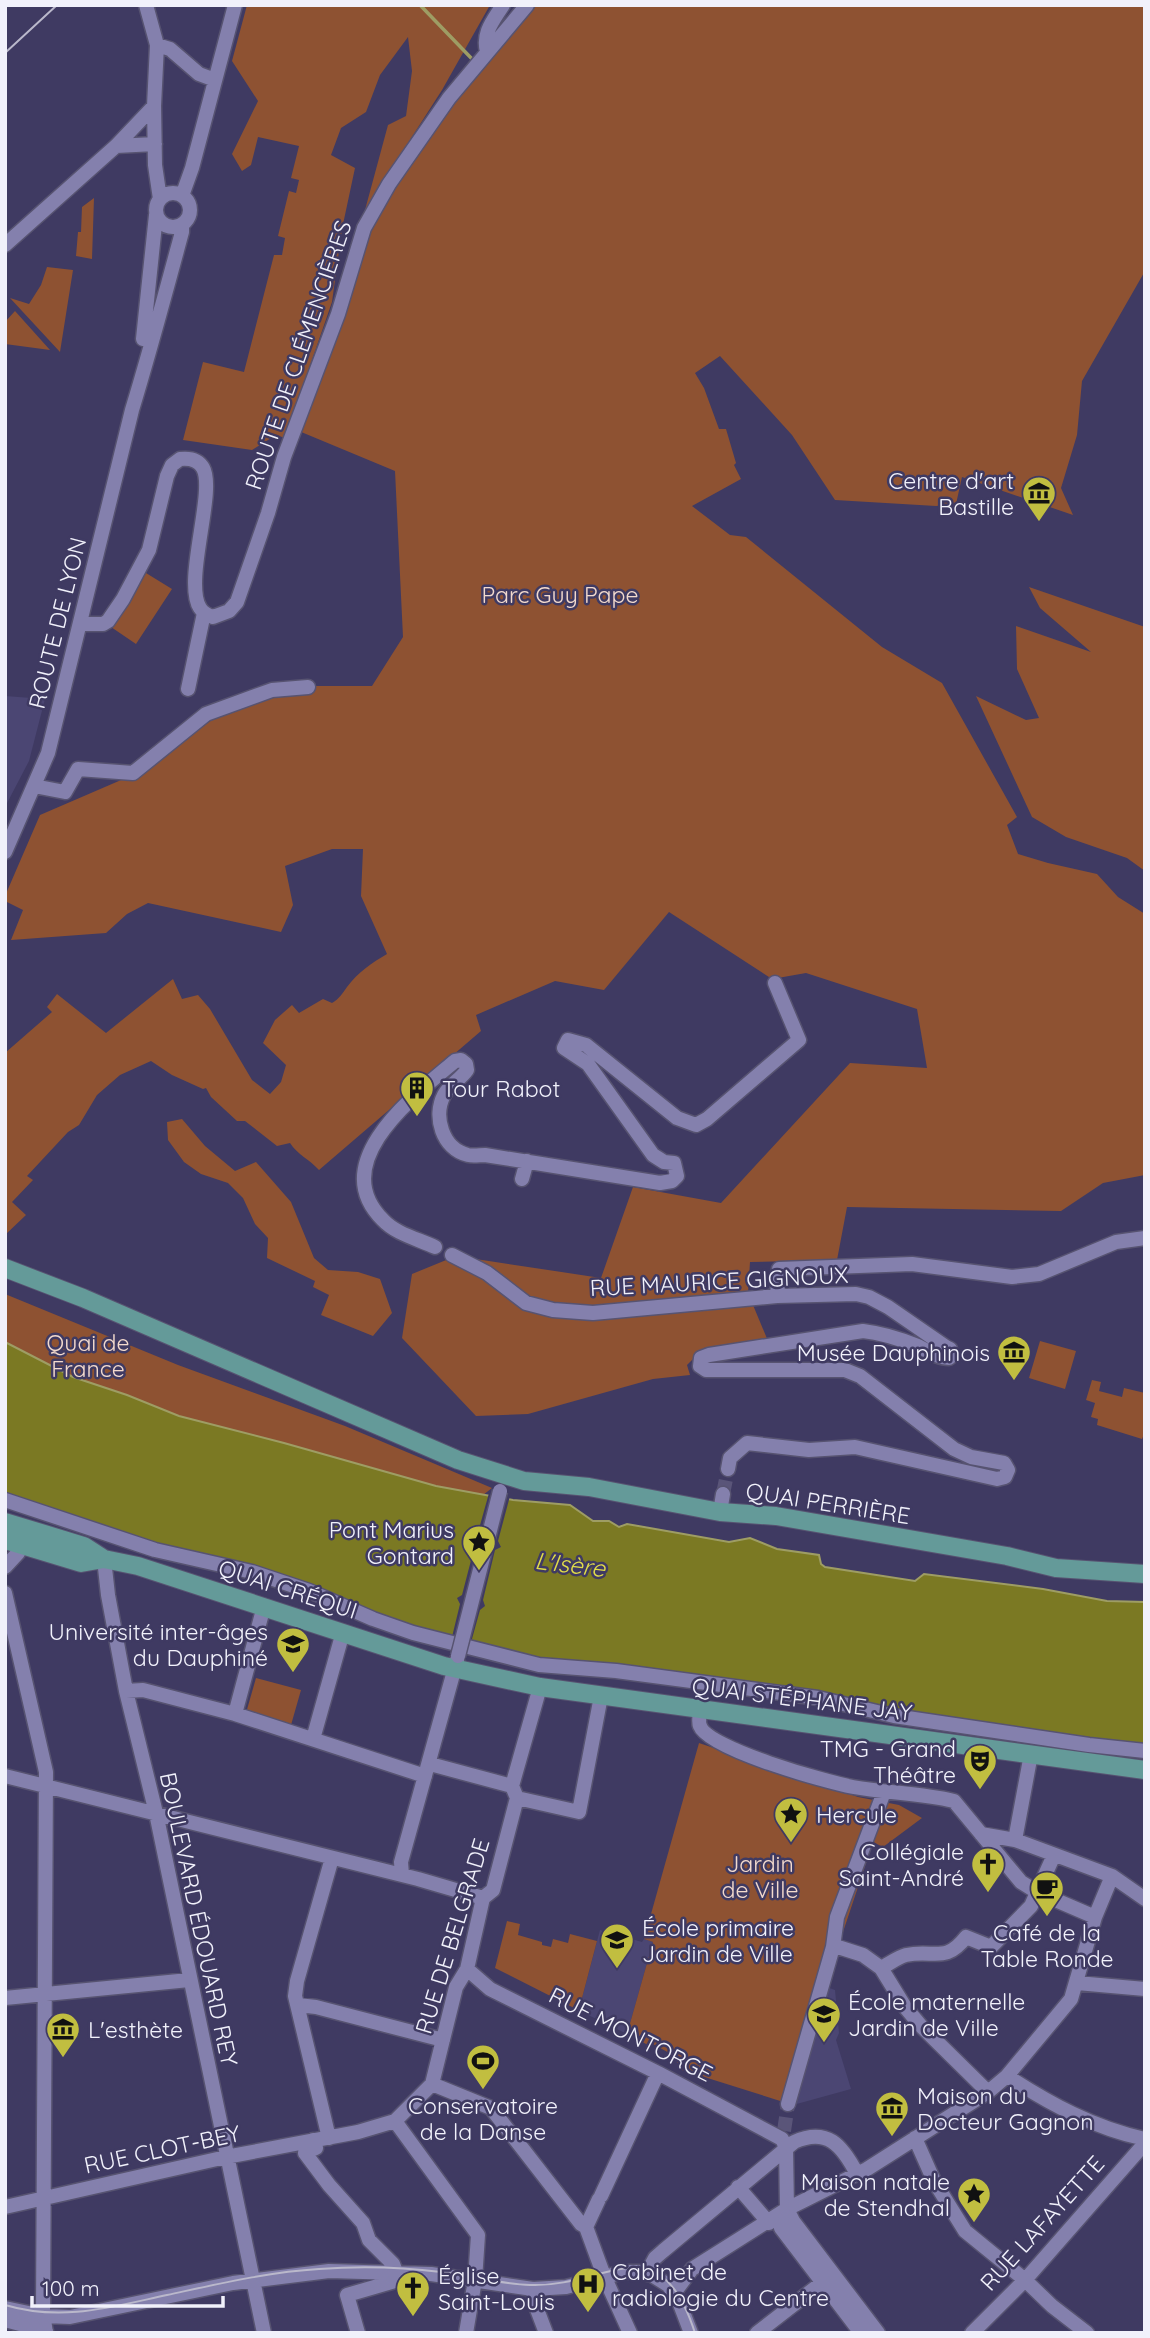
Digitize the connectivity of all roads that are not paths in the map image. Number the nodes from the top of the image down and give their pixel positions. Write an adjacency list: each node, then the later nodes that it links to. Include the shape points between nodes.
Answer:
1 (235, 5): 7 (street)
2 (503, 5): 6 (street, via 488,29)
3 (527, 5): 6 (street, ROUTE DE CLÉMENCIÈRES)
4 (148, 9): 5 (street)
5 (157, 46): 7 (street, via 170,49 199,74); 8 (street)
6 (487, 52): 17 (street, ROUTE DE CLÉMENCIÈRES, via 449,98 364,228 237,602 221,616)
7 (215, 80): 11 (street)
8 (154, 106): 9 (street); 10 (street)
9 (155, 144): 10 (street); 12 (street)
10 (116, 145): 15 (street)
11 (182, 196): 12 (street, via 170,193); 14 (street, via 190,211)
12 (160, 199): 13 (street)
13 (156, 215): 14 (street, via 167,226); 16 (street, via 146,326 134,379)
14 (181, 225): 16 (street)
15 (5, 245)
16 (136, 399): 18 (street, ROUTE DE LYON)
17 (204, 613): 18 (street, ROUTE DE CLÉMENCIÈRES, via 198,606 196,588 206,480 202,466 188,458 172,465 149,550 113,615 103,624); 20 (street, ROUTE DE CLÉMENCIÈRES)
18 (82, 624): 21 (street, ROUTE DE LYON, via 48,753)
19 (308, 687): 21 (street, via 272,690 206,714 133,773 78,769 65,792)
20 (188, 689)
21 (34, 786): 22 (street, ROUTE DE LYON)
22 (5, 852)
23 (775, 983): 24 (street, via 799,1040 696,1125 677,1118 586,1045 568,1040 564,1048 588,1064 653,1155 674,1163 677,1176 672,1181 610,1177)
24 (527, 1161): 25 (street); 27 (street, via 467,1155 444,1136 438,1108 450,1085 467,1070 461,1060 405,1104 369,1154 366,1190 384,1222)
25 (522, 1179)
26 (1145, 1238): 30 (street, via 1116,1242 1039,1274 1012,1277 912,1264 779,1269)
27 (435, 1247)
28 (452, 1255): 30 (street, RUE MAURICE GIGNOUX, via 487,1273 526,1303 554,1310 593,1313)
29 (5, 1268): 32 (main road)
30 (777, 1296): 31 (street, RUE MAURICE GIGNOUX, via 869,1297 950,1349 951,1356 942,1358 880,1333 863,1331 709,1354 700,1366 706,1370 845,1370 860,1376 954,1449 1004,1462 1008,1470 1005,1478 997,1479 855,1447 809,1451 747,1443 730,1458)
31 (728, 1469)
32 (503, 1483): 38 (main road, QUAI PERRIÈRE, via 589,1487 722,1503 1056,1568); 42 (street, bridge)
33 (5, 1500): 49 (street, via 155,1550 263,1576 388,1625 539,1665 818,1698 894,1716)
34 (5, 1522): 35 (main road, QUAI CRÉQUI)
35 (24, 1541): 36 (main road, QUAI CRÉQUI, via 85,1546); 37 (street)
36 (104, 1559): 40 (main road, QUAI CRÉQUI); 44 (street, BOULEVARD ÉDOUARD REY)
37 (5, 1567)
38 (1145, 1574)
39 (5, 1593): 54 (street)
40 (264, 1606): 41 (main road, QUAI CRÉQUI); 47 (street)
41 (343, 1632): 42 (main road, QUAI CRÉQUI); 48 (street)
42 (457, 1662): 43 (main road, QUAI STÉPHANE JAY); 51 (street)
43 (540, 1687): 45 (main road, QUAI STÉPHANE JAY); 55 (street, RUE DE BELGRADE)
44 (126, 1690): 47 (street, via 143,1690); 57 (street, BOULEVARD ÉDOUARD REY)
45 (601, 1696): 46 (main road, QUAI STÉPHANE JAY); 55 (street, via 579,1812)
46 (700, 1710): 50 (main road, QUAI STÉPHANE JAY); 56 (street, via 700,1727 720,1744 836,1783)
47 (239, 1715): 48 (street)
48 (313, 1739): 51 (street)
49 (1145, 1751)
50 (1031, 1754): 52 (main road, QUAI STÉPHANE JAY); 59 (street)
51 (427, 1770): 55 (street); 62 (street, via 401,1862)
52 (1145, 1770)
53 (5, 1776): 54 (street)
54 (47, 1787): 57 (street); 74 (street)
55 (514, 1792): 64 (street, RUE DE BELGRADE, via 493,1890)
56 (884, 1792): 58 (street, via 954,1801); 82 (street, via 837,1917 833,1947)
57 (156, 1813): 61 (street); 71 (street, BOULEVARD ÉDOUARD REY)
58 (981, 1834): 59 (street); 65 (street)
59 (1016, 1837): 60 (street)
60 (1054, 1855): 63 (street); 65 (street)
61 (332, 1858): 62 (street); 76 (street, via 297,1981)
62 (402, 1875): 64 (street)
63 (1114, 1877): 66 (street); 67 (street)
64 (482, 1898): 70 (street, RUE DE BELGRADE)
65 (1034, 1899): 67 (street); 69 (street, via 991,1947 966,1937 949,1953 904,1955)
66 (1145, 1899)
67 (1093, 1923): 72 (street)
68 (838, 1947): 69 (street, via 863,1955)
69 (881, 1968): 81 (street, via 905,2007)
70 (467, 1969): 77 (street, RUE DE BELGRADE, via 456,1987); 78 (street, RUE MONTORGE, via 490,1989)
71 (189, 1980): 74 (street); 89 (street, BOULEVARD ÉDOUARD REY)
72 (1077, 1983): 73 (street); 79 (street, via 1071,1999)
73 (1145, 1989)
74 (46, 1993): 75 (street); 92 (street)
75 (5, 1998)
76 (298, 2005): 77 (street); 84 (street)
77 (443, 2040): 80 (street, RUE DE BELGRADE)
78 (658, 2073): 88 (street, RUE MONTORGE); 95 (street)
79 (1007, 2076): 81 (street); 87 (street, via 1076,2116)
80 (432, 2084): 83 (street); 95 (street, via 491,2109)
81 (988, 2092): 85 (street)
82 (788, 2104)
83 (395, 2121): 84 (street); 100 (street, via 478,2235)
84 (330, 2138): 86 (street, RUE CLOT-BEY)
85 (915, 2138): 90 (street); 101 (street, via 934,2181 965,2231)
86 (313, 2140): 89 (street, RUE CLOT-BEY); 96 (street, via 316,2148 305,2153 363,2223 372,2244)
87 (1145, 2141): 101 (street, RUE LAFAYETTE)
88 (782, 2142): 90 (street, via 820,2136 832,2141); 91 (street); 94 (street)
89 (226, 2157): 92 (street, RUE CLOT-BEY); 102 (street, BOULEVARD ÉDOUARD REY)
90 (862, 2171): 94 (street)
91 (738, 2187): 94 (street); 97 (street, via 663,2250)
92 (43, 2199): 93 (street, RUE CLOT-BEY); 106 (street)
93 (5, 2207)
94 (782, 2220): 99 (street); 104 (street, via 692,2269)
95 (586, 2227): 98 (street)
96 (396, 2272): 100 (street); 102 (street, via 346,2270); 110 (street, via 395,2281 347,2295)
97 (647, 2273): 98 (street); 104 (street)
98 (604, 2276): 103 (street, via 566,2287); 113 (street)
99 (827, 2279): 115 (street); 116 (street); 117 (street)
100 (475, 2280): 103 (street); 111 (street)
101 (1025, 2280): 118 (street, RUE LAFAYETTE); 119 (street)
102 (254, 2284): 106 (street, via 70,2317); 109 (street, BOULEVARD ÉDOUARD REY)
103 (533, 2289): 112 (street)
104 (671, 2289): 114 (street)
105 (5, 2308): 106 (street)
106 (43, 2316): 108 (street)
107 (5, 2320): 108 (street)
108 (46, 2332)
109 (264, 2333)
110 (358, 2333)
111 (466, 2333)
112 (546, 2333)
113 (630, 2333)
114 (691, 2333)
115 (757, 2333)
116 (861, 2333)
117 (878, 2333)
118 (972, 2333)
119 (1087, 2333)

